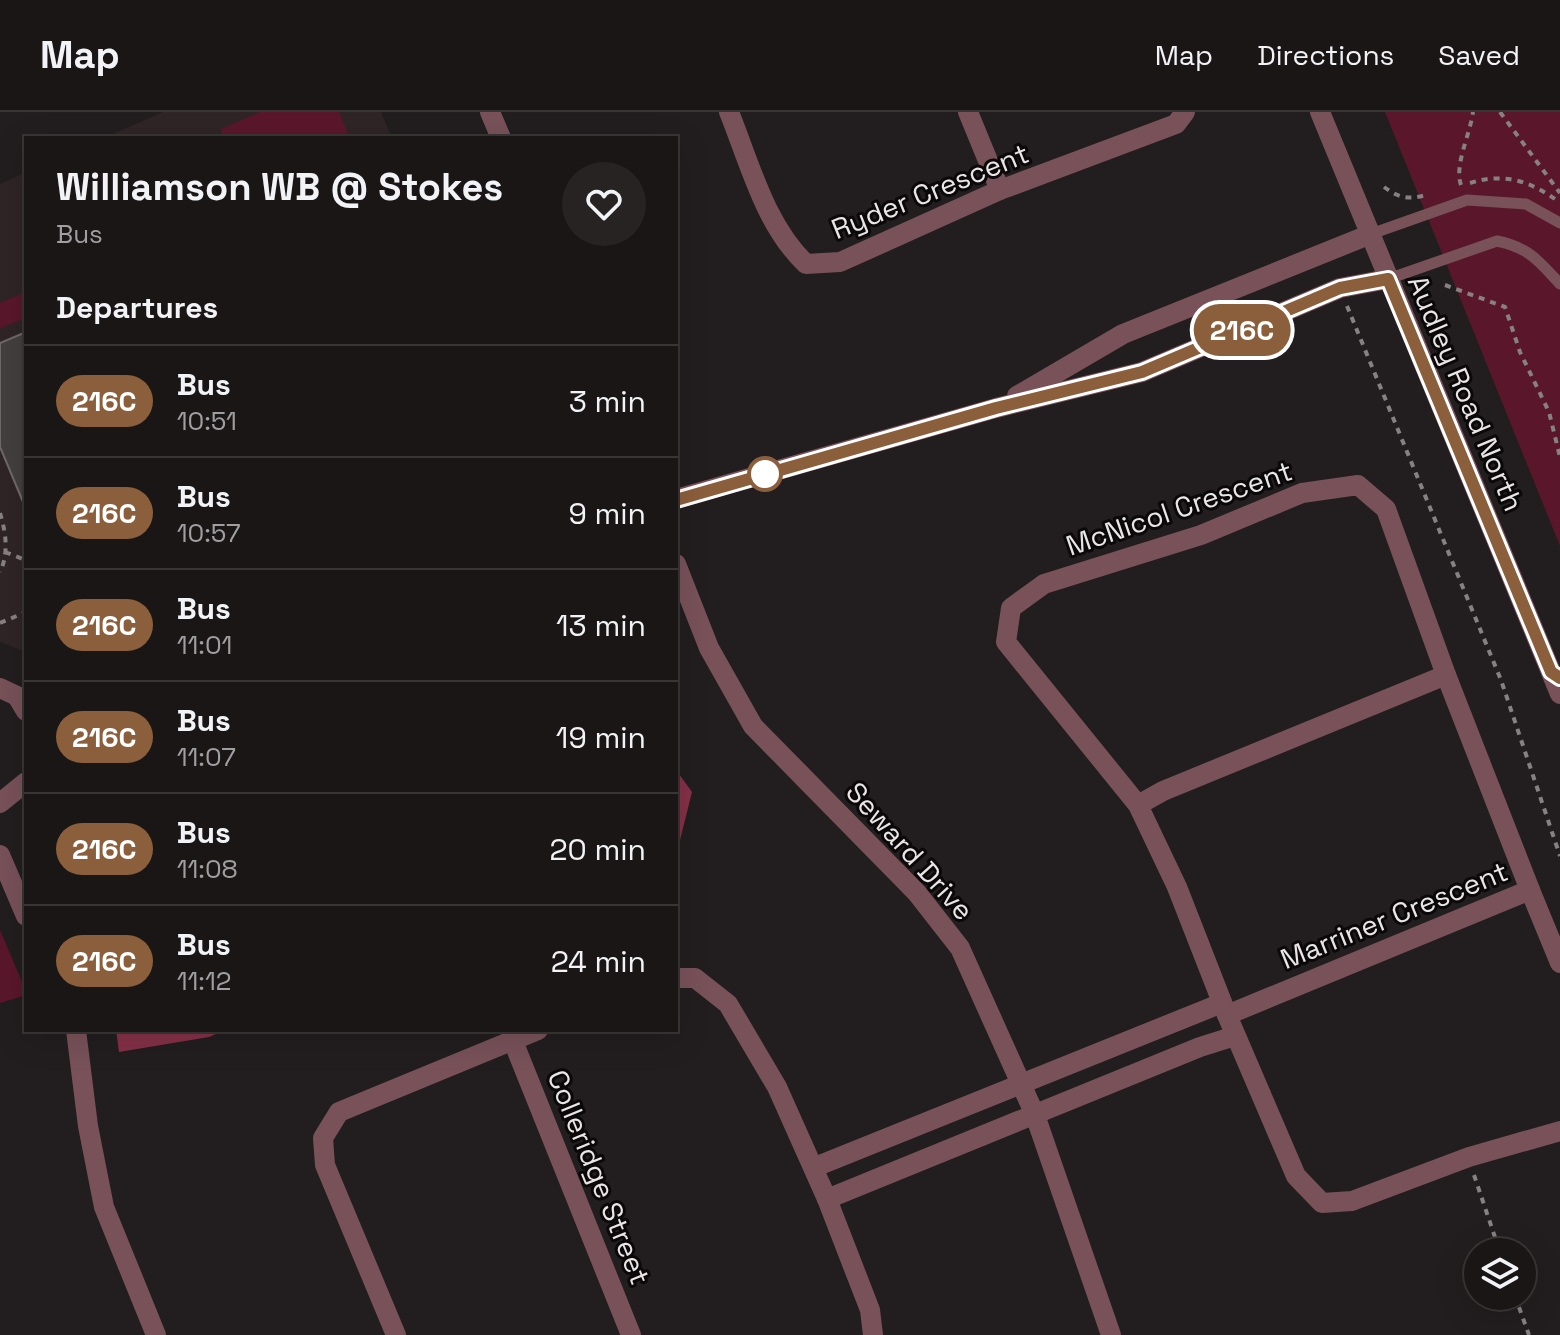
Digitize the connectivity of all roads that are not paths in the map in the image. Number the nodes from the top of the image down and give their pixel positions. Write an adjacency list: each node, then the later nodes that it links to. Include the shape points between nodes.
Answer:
1 (490, 112): 6 (street)
2 (729, 112): 7 (street, Ryder Crescent, via 776,228 806,264 840,262)
3 (968, 112): 7 (street)
4 (1185, 112): 7 (street, Ryder Crescent, via 1176,124)
5 (1320, 112): 9 (street, Audley Road North)
6 (500, 136)
7 (1000, 190)
8 (1560, 223): 9 (lane, via 1526,204 1467,200)
9 (1371, 234): 10 (street, Audley Road North); 12 (street, via 1123,334)
10 (1388, 279): 11 (lane, via 1497,241 1530,252); 12 (street, via 1340,288 1142,372); 16 (street, Audley Road North)
11 (1560, 284)
12 (996, 408): 13 (street)
13 (678, 498)
14 (678, 569): 31 (street, Seward Drive, via 709,648 753,726 917,893 960,948)
15 (1446, 675): 20 (street); 20 (street, McNicol Crescent, via 1386,509 1358,485 1302,493 1201,535 1044,584 1011,608 1006,642); 22 (street, McNicol Crescent)
16 (1555, 675): 17 (street, Audley Road North)
17 (1560, 694)
18 (24, 789): 19 (street)
19 (0, 803)
20 (1138, 805): 26 (street, McNicol Crescent, via 1177,887)
21 (0, 855): 23 (street)
22 (1530, 890): 24 (street, Marriner Crescent); 26 (street, Marriner Crescent)
23 (24, 911)
24 (1560, 963)
25 (678, 978): 34 (street, via 695,978 728,1004 777,1087)
26 (1224, 1009): 29 (street); 31 (street, Marriner Crescent)
27 (76, 1032): 36 (street, via 104,1207)
28 (533, 1032): 30 (street)
29 (1235, 1036): 32 (street); 33 (street, via 1296,1176 1322,1203 1352,1201 1469,1157)
30 (513, 1041): 37 (street, via 339,1112 323,1138 325,1165); 38 (street, Colleridge Street)
31 (1020, 1085): 32 (street, Seward Drive); 34 (street, Marriner Crescent)
32 (1035, 1115): 35 (street); 40 (street, Seward Drive)
33 (1560, 1131)
34 (815, 1167): 35 (street)
35 (827, 1199): 39 (street, via 870,1310)
36 (156, 1335)
37 (396, 1335)
38 (631, 1335)
39 (873, 1335)
40 (1111, 1335)

